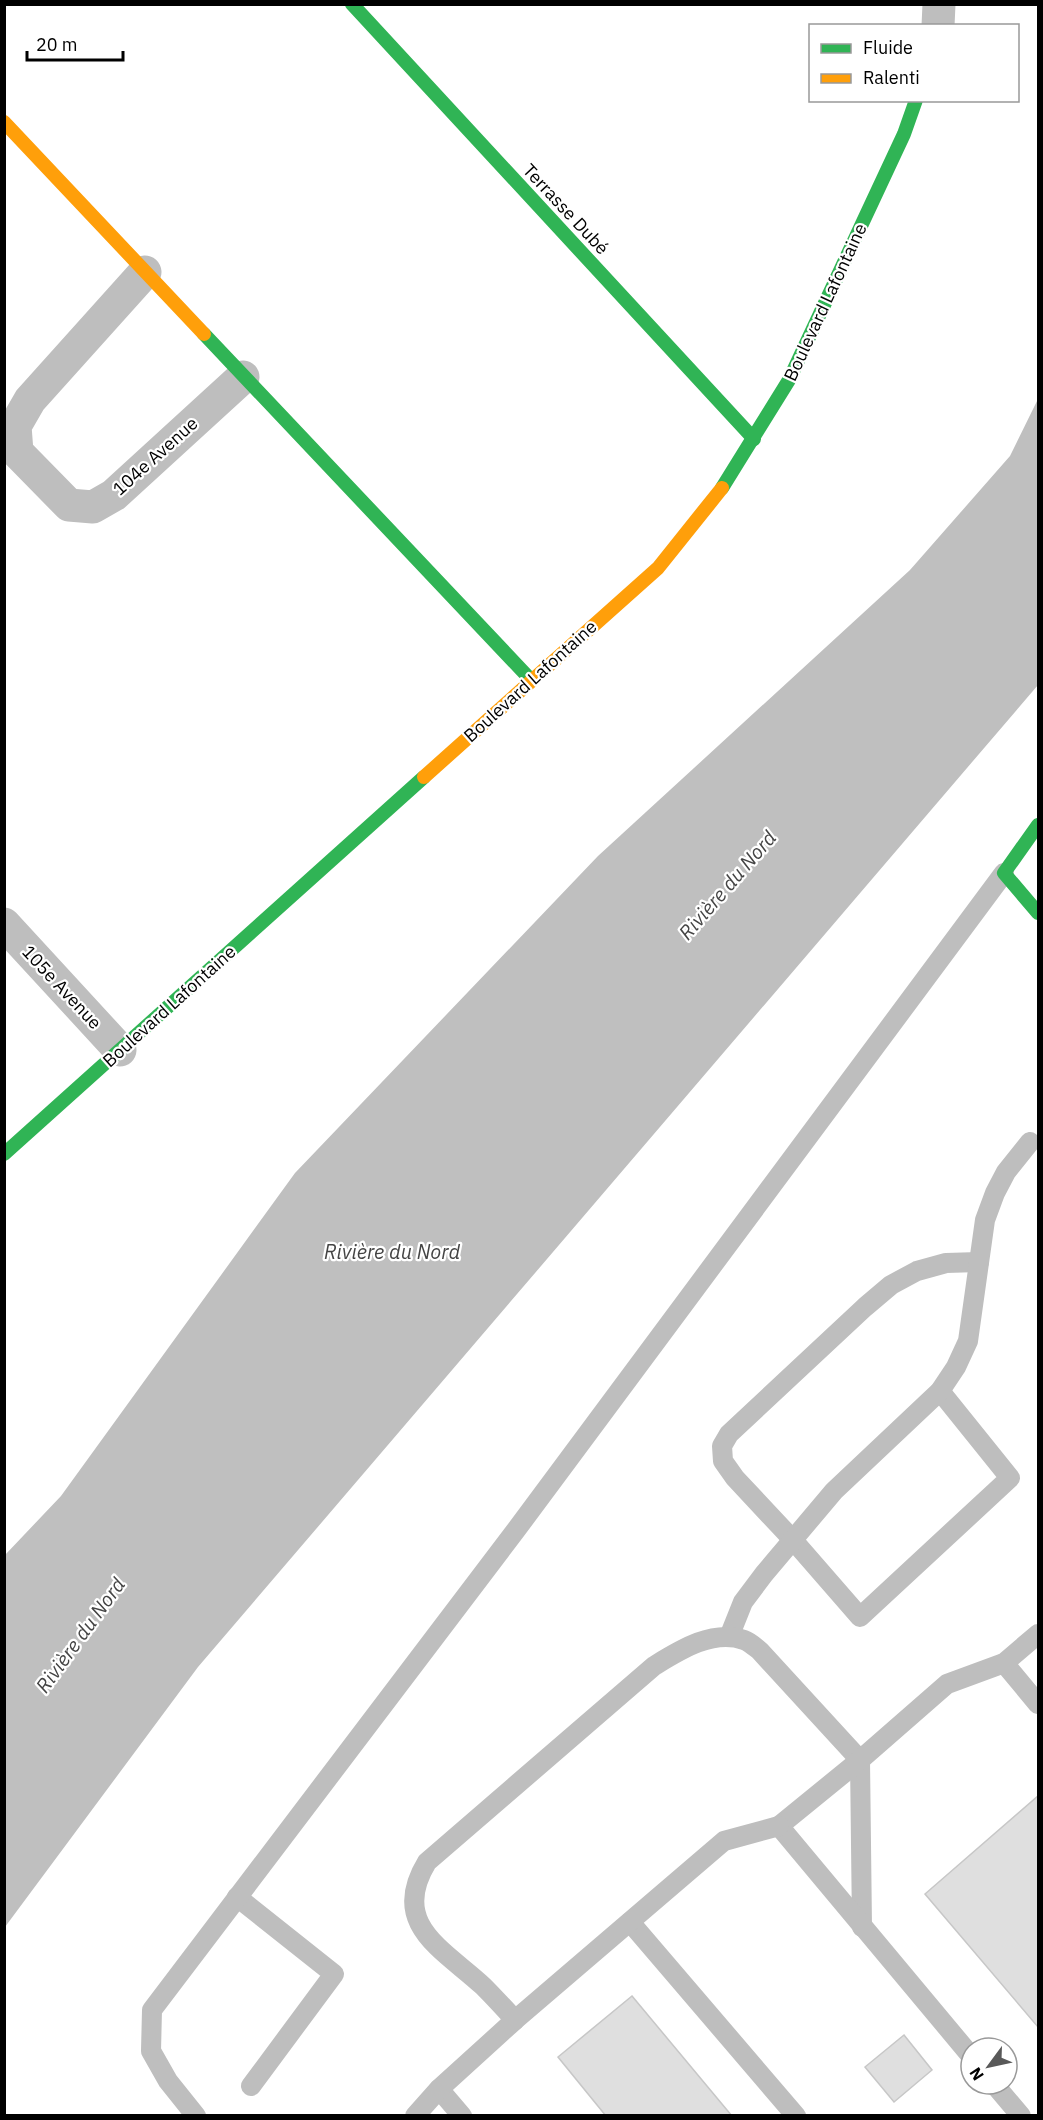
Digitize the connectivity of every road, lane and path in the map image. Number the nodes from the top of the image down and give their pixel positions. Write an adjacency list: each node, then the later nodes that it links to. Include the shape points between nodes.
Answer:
1 (352, 4): 8 (street, Terrasse Dubé)
2 (939, 4): 3 (street)
3 (938, 24)
4 (915, 102): 8 (street, Boulevard Lafontaine, via 789,380)
5 (4, 122): 6 (street)
6 (144, 272): 7 (street); 7 (street, 104e Avenue, via 30,400 15,426 17,452 69,505 93,507 114,495)
7 (243, 376): 9 (street)
8 (753, 439): 9 (street, Boulevard Lafontaine, via 727,482 658,568)
9 (531, 680): 16 (street, Boulevard Lafontaine)
10 (1038, 825): 11 (street)
11 (1027, 842): 12 (street); 13 (street)
12 (1038, 855)
13 (1004, 873): 14 (street); 28 (lane, via 516,1530)
14 (1038, 913)
15 (4, 924): 16 (street, 105e Avenue)
16 (120, 1050): 18 (street, Boulevard Lafontaine)
17 (1030, 1142): 19 (lane, via 1016,1157 995,1193 985,1220)
18 (4, 1154)
19 (979, 1262): 20 (lane, via 968,1341); 21 (lane, via 946,1263 917,1270 891,1285 729,1434 722,1446 723,1461)
20 (940, 1390): 21 (lane, via 834,1491); 21 (lane, via 1010,1478 860,1617)
21 (793, 1540): 23 (lane, via 743,1602)
22 (1038, 1634): 24 (lane)
23 (729, 1637): 26 (lane, via 747,1640 760,1651); 31 (lane, via 692,1644 654,1666 427,1862 419,1875 414,1907 425,1934)
24 (1004, 1663): 25 (lane); 26 (lane, via 947,1684)
25 (1038, 1704)
26 (860, 1760): 27 (lane); 30 (lane)
27 (779, 1826): 29 (lane, via 724,1841); 30 (lane)
28 (237, 1897): 33 (lane, via 334,1974); 36 (lane, via 152,2010 151,2051 168,2081)
29 (630, 1922): 31 (lane); 39 (lane)
30 (862, 1927): 32 (lane)
31 (515, 2020): 34 (lane)
32 (959, 2042)
33 (251, 2086)
34 (439, 2089): 37 (lane); 38 (lane)
35 (1004, 2096): 40 (lane)
36 (196, 2115)
37 (414, 2115)
38 (462, 2115)
39 (796, 2115)
40 (1021, 2115)

